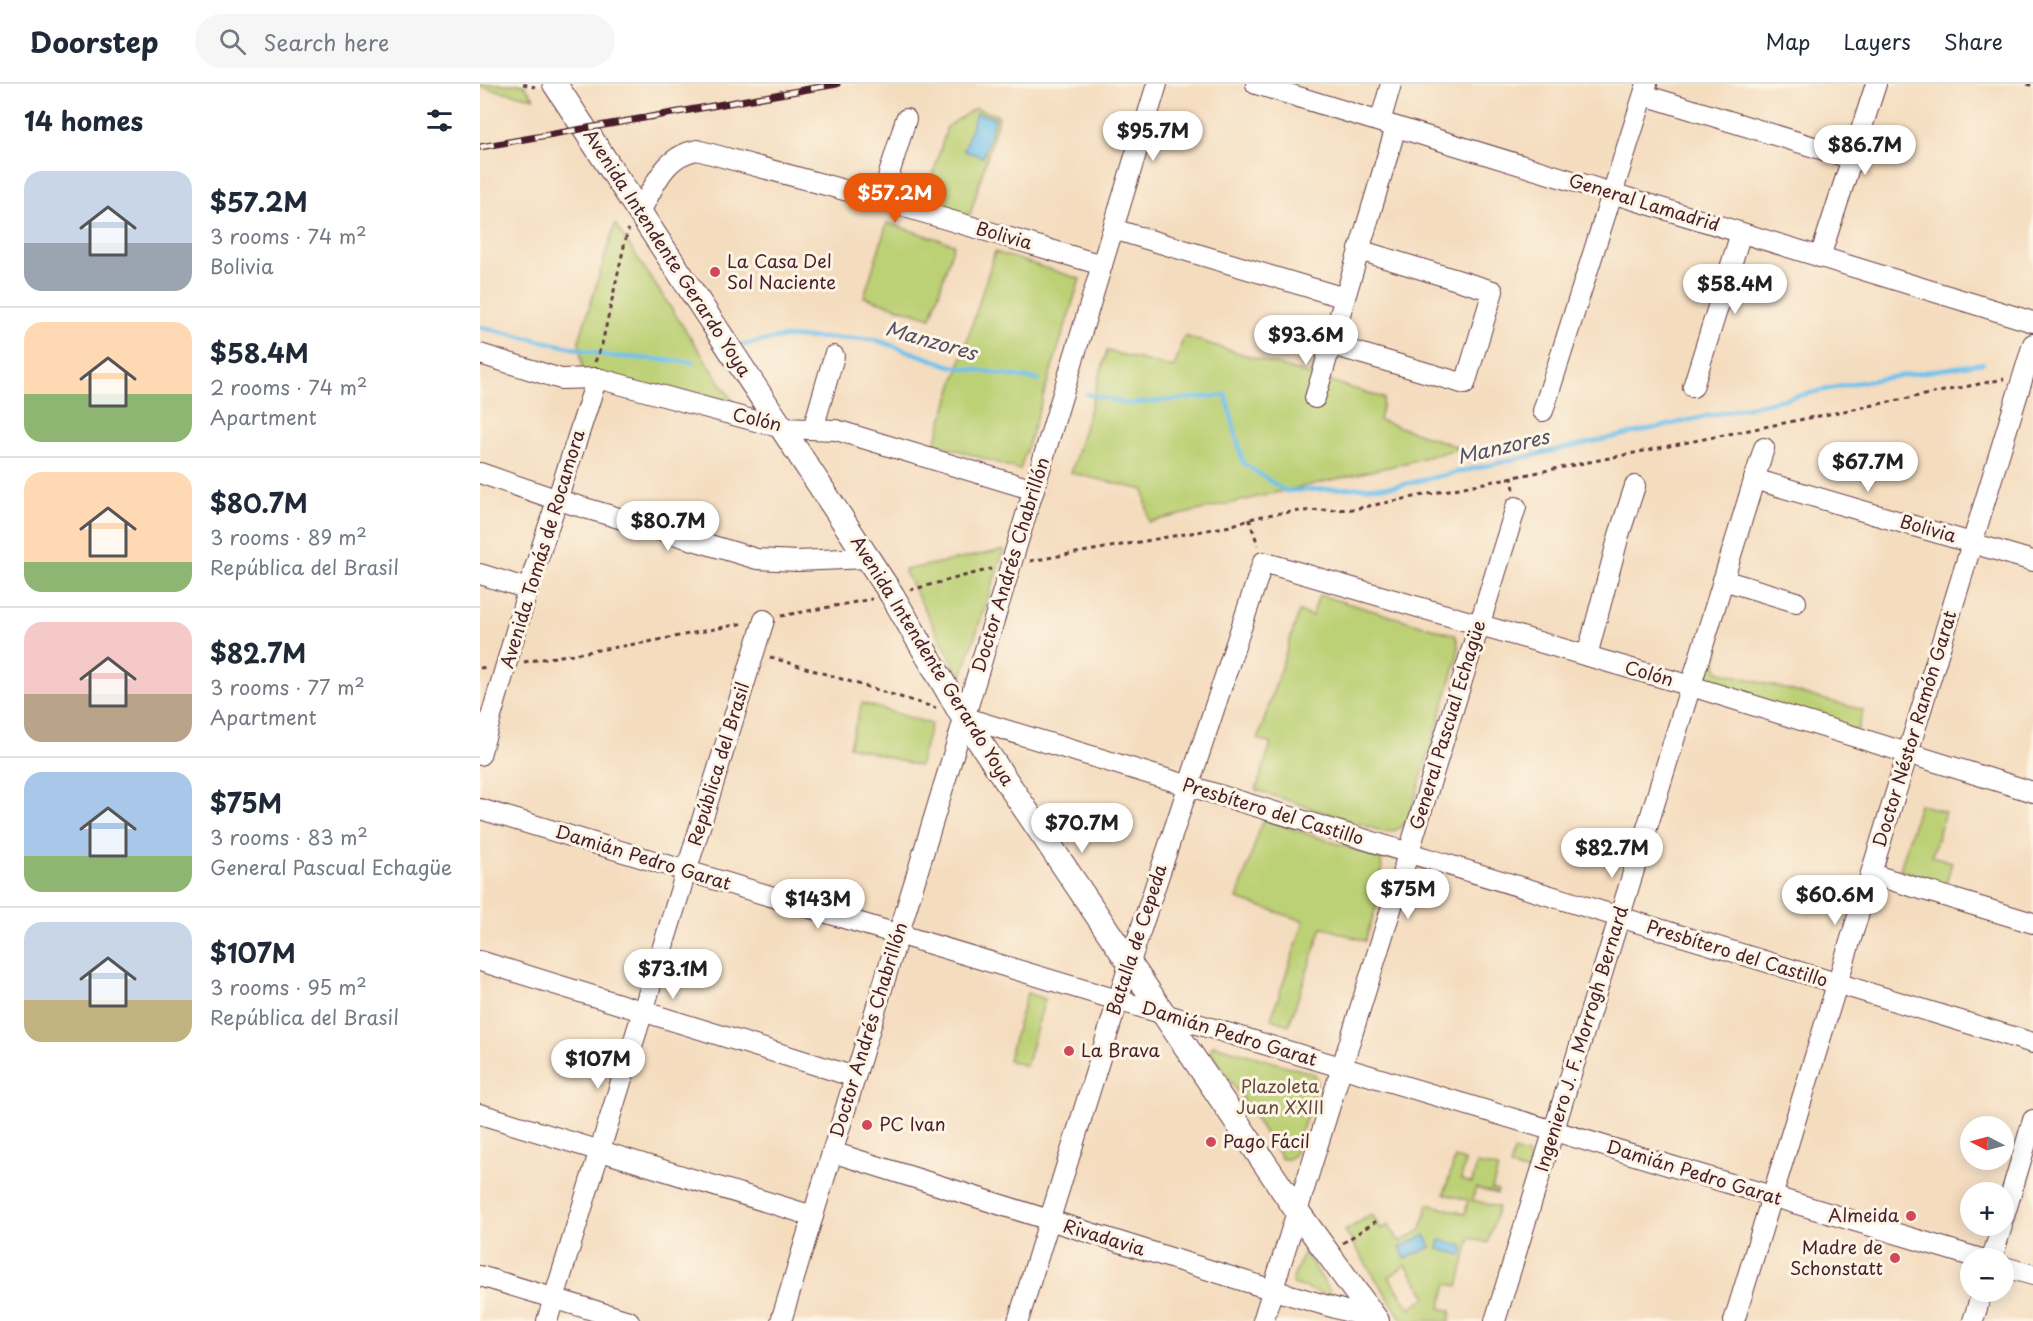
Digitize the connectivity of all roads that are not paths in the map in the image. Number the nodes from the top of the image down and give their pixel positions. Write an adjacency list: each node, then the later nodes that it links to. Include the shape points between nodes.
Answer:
1 (555, 84): 12 (main road, Avenida Intendente Gerardo Yoya)
2 (1158, 84): 13 (street, Doctor Andrés Chabrillón)
3 (1256, 84): 8 (street, General Lamadrid)
4 (1391, 84): 8 (street)
5 (1876, 84): 9 (street)
6 (1646, 89): 9 (street); 10 (street)
7 (906, 119): 11 (street)
8 (1388, 124): 10 (street, General Lamadrid); 15 (street)
9 (1851, 158): 16 (street)
10 (1612, 193): 14 (street, General Lamadrid); 27 (street)
11 (881, 200): 12 (street, Bolivia, via 697,150 683,152 667,164); 17 (street, Bolivia)
12 (640, 212): 28 (main road, Avenida Intendente Gerardo Yoya)
13 (1113, 229): 17 (street, Doctor Andrés Chabrillón); 18 (street)
14 (1741, 232): 16 (street, General Lamadrid); 25 (street)
15 (1359, 250): 18 (street); 21 (street, via 1493,291 1465,384)
16 (1820, 257): 19 (street, General Lamadrid)
17 (1102, 265): 34 (street, Doctor Andrés Chabrillón)
18 (1345, 298): 21 (street)
19 (2033, 322)
20 (2033, 344): 37 (street, Doctor Néstor Ramón Garat)
21 (1332, 345): 26 (street)
22 (480, 354): 24 (street, Colón, via 561,379)
23 (834, 356): 29 (street)
24 (596, 370): 28 (street, Colón); 35 (street, Avenida Tomás de Rocamora)
25 (1693, 387)
26 (1315, 398)
27 (1543, 411)
28 (782, 428): 29 (street, Colón); 38 (main road, Avenida Intendente Gerardo Yoya)
29 (813, 429): 34 (street, Colón, via 836,430)
30 (1764, 448): 32 (street, Ingeniero J. F. Morrogh Bernard)
31 (480, 473): 35 (street)
32 (1754, 479): 37 (street, Bolivia); 42 (street, Ingeniero J. F. Morrogh Bernard)
33 (1635, 486): 47 (street)
34 (1034, 490): 49 (street, Doctor Andrés Chabrillón)
35 (558, 500): 38 (street, via 757,559); 43 (street, Avenida Tomás de Rocamora)
36 (1516, 507): 46 (street, General Pascual Echagüe)
37 (1972, 542): 39 (street, Bolivia); 50 (street, Doctor Néstor Ramón Garat)
38 (868, 558): 49 (main road, Avenida Intendente Gerardo Yoya)
39 (2033, 561)
40 (1263, 562): 46 (street, Colón); 52 (street, Batalla de Cepeda)
41 (480, 574): 43 (street)
42 (1723, 580): 44 (street); 48 (street, Ingeniero J. F. Morrogh Bernard)
43 (528, 590): 51 (street, Avenida Tomás de Rocamora)
44 (1796, 602)
45 (764, 620): 56 (street, República del Brasil)
46 (1479, 625): 47 (street, Colón); 55 (street, General Pascual Echagüe)
47 (1587, 656): 48 (street, Colón)
48 (1690, 686): 50 (street, Colón); 58 (street, Ingeniero J. F. Morrogh Bernard)
49 (963, 717): 52 (street, Presbítero del Castillo); 60 (street, Doctor Andrés Chabrillón); 62 (main road, Avenida Intendente Gerardo Yoya)
50 (1909, 754): 53 (street, Colón); 57 (street, Doctor Néstor Ramón Garat)
51 (480, 755)
52 (1188, 786): 55 (street, Presbítero del Castillo); 62 (street, Batalla de Cepeda)
53 (2033, 792)
54 (480, 809): 56 (street, Damián Pedro Garat)
55 (1408, 853): 58 (street, Presbítero del Castillo); 68 (street, General Pascual Echagüe)
56 (686, 871): 60 (street, Damián Pedro Garat); 65 (street, República del Brasil)
57 (1871, 874): 59 (street); 63 (street, Doctor Néstor Ramón Garat)
58 (1619, 918): 63 (street, Presbítero del Castillo); 72 (street, Ingeniero J. F. Morrogh Bernard)
59 (2033, 923)
60 (898, 935): 64 (street, Damián Pedro Garat); 69 (street, Doctor Andrés Chabrillón)
61 (480, 961): 65 (street)
62 (1130, 962): 64 (street, Batalla de Cepeda); 66 (main road, Avenida Intendente Gerardo Yoya)
63 (1836, 983): 67 (street, Presbítero del Castillo); 76 (street, Doctor Néstor Ramón Garat)
64 (1117, 1000): 66 (street, Damián Pedro Garat); 79 (street, Batalla de Cepeda)
65 (642, 1010): 69 (street); 73 (street, República del Brasil)
66 (1166, 1015): 68 (street, Damián Pedro Garat); 77 (main road, Avenida Intendente Gerardo Yoya)
67 (2033, 1043)
68 (1342, 1068): 72 (street, Damián Pedro Garat); 77 (street, General Pascual Echagüe)
69 (855, 1077): 74 (street, Doctor Andrés Chabrillón)
70 (480, 1114): 73 (street)
71 (2033, 1120): 75 (street)
72 (1554, 1131): 76 (street, Damián Pedro Garat); 93 (street, Ingeniero J. F. Morrogh Bernard)
73 (599, 1150): 78 (street); 85 (street, República del Brasil)
74 (832, 1152): 78 (street, Doctor Andrés Chabrillón); 79 (street, Rivadavia)
75 (2014, 1184)
76 (1772, 1197): 80 (street, Damián Pedro Garat); 94 (street, Doctor Néstor Ramón Garat)
77 (1297, 1211): 84 (street, General Pascual Echagüe); 92 (main road, Avenida Intendente Gerardo Yoya)
78 (813, 1216): 89 (street, Doctor Andrés Chabrillón)
79 (1049, 1220): 84 (street, Rivadavia); 90 (street, Batalla de Cepeda)
80 (1960, 1253)
81 (2014, 1270): 82 (street)
82 (2033, 1275)
83 (480, 1276): 85 (street)
84 (1273, 1290): 91 (street, General Pascual Echagüe); 92 (street, Rivadavia)
85 (554, 1298): 87 (street, República del Brasil); 88 (street)
86 (1979, 1302): 95 (street)
87 (547, 1321)
88 (629, 1321)
89 (781, 1321)
90 (1018, 1321)
91 (1263, 1321)
92 (1377, 1321)
93 (1496, 1321)
94 (1734, 1321)
95 (1973, 1321)

